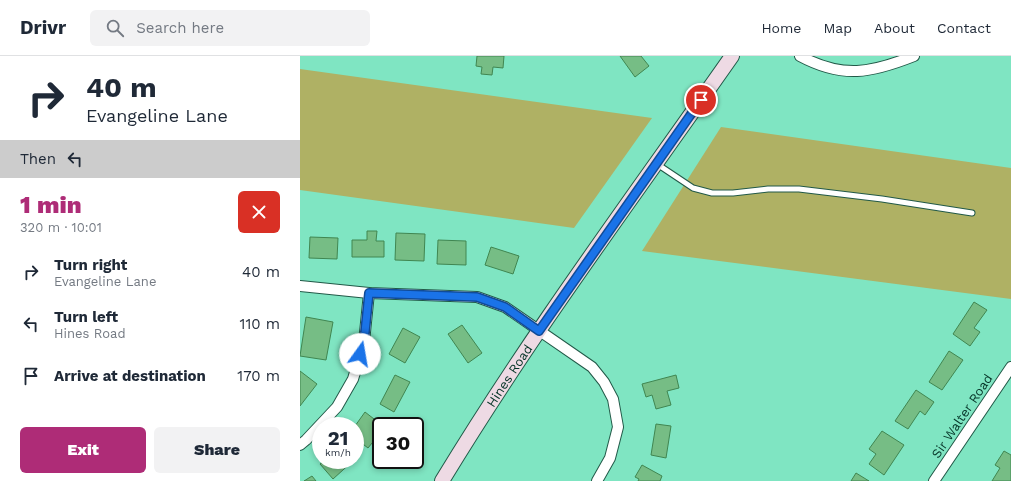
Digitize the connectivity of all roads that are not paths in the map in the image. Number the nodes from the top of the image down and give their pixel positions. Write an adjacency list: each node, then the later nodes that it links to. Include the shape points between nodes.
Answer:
1 (732, 56): 4 (street, Hines Road)
2 (800, 56): 3 (street, via 815,64 844,72 889,66)
3 (914, 56)
4 (656, 164): 5 (lane, via 693,188 712,193 799,189); 8 (street, Hines Road)
5 (972, 213)
6 (300, 286): 7 (street)
7 (369, 293): 8 (street, via 477,297 505,307); 10 (street, via 364,342 353,379 337,407)
8 (539, 331): 11 (street, Hines Road); 12 (street, via 592,367 613,399 618,428 610,458)
9 (1011, 366): 13 (street, Sir Walter Road)
10 (300, 445)
11 (442, 481)
12 (597, 481)
13 (934, 481)

